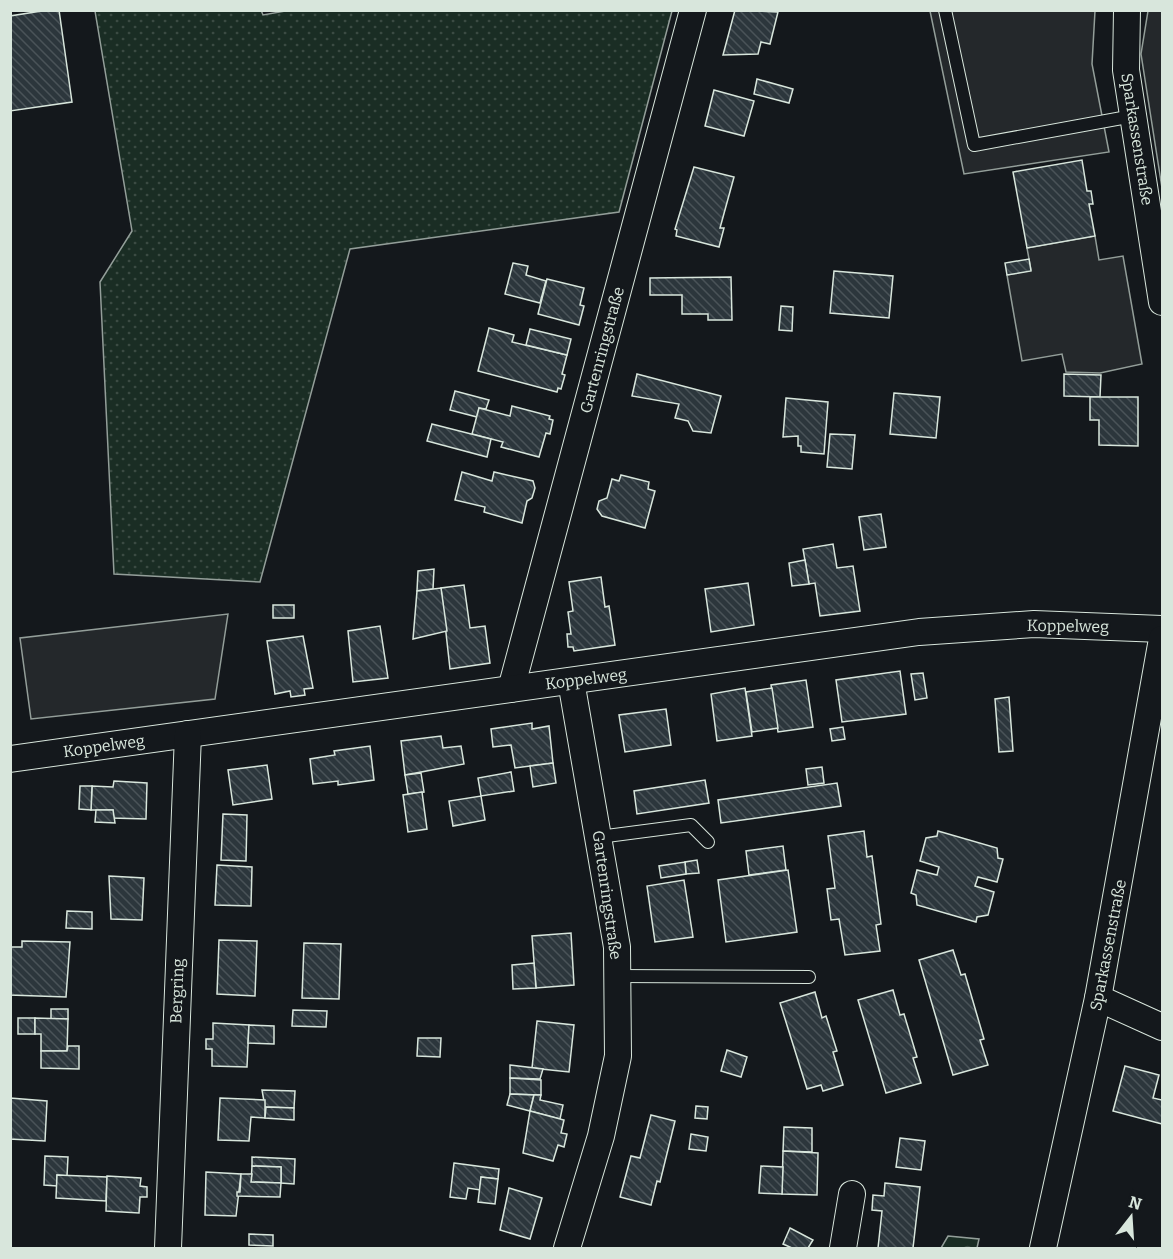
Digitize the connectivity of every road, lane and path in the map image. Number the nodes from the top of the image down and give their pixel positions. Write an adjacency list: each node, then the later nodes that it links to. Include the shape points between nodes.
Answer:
1 (693, 10): 9 (street, Gartenringstraße)
2 (945, 10): 4 (lane, via 974,145)
3 (1127, 10): 4 (street, Sparkassenstraße, via 1125,70)
4 (1133, 116): 5 (street, Sparkassenstraße)
5 (1162, 302)
6 (1162, 629): 8 (street, Koppelweg, via 1034,624 919,632)
7 (1162, 639): 16 (street, Sparkassenstraße)
8 (571, 681): 9 (street, Koppelweg); 12 (street, Gartenringstraße)
9 (511, 689): 10 (street, Koppelweg)
10 (188, 734): 11 (street, Koppelweg); 19 (street, Bergring)
11 (10, 759)
12 (599, 837): 13 (lane, via 691,825); 14 (street, Gartenringstraße, via 617,947)
13 (708, 842)
14 (617, 976): 15 (lane); 20 (street, Gartenringstraße, via 618,1056 601,1136)
15 (809, 977)
16 (1098, 998): 17 (street); 22 (street, Sparkassenstraße)
17 (1162, 1027)
18 (852, 1194): 21 (street)
19 (168, 1248)
20 (567, 1248)
21 (843, 1248)
22 (1043, 1248)

